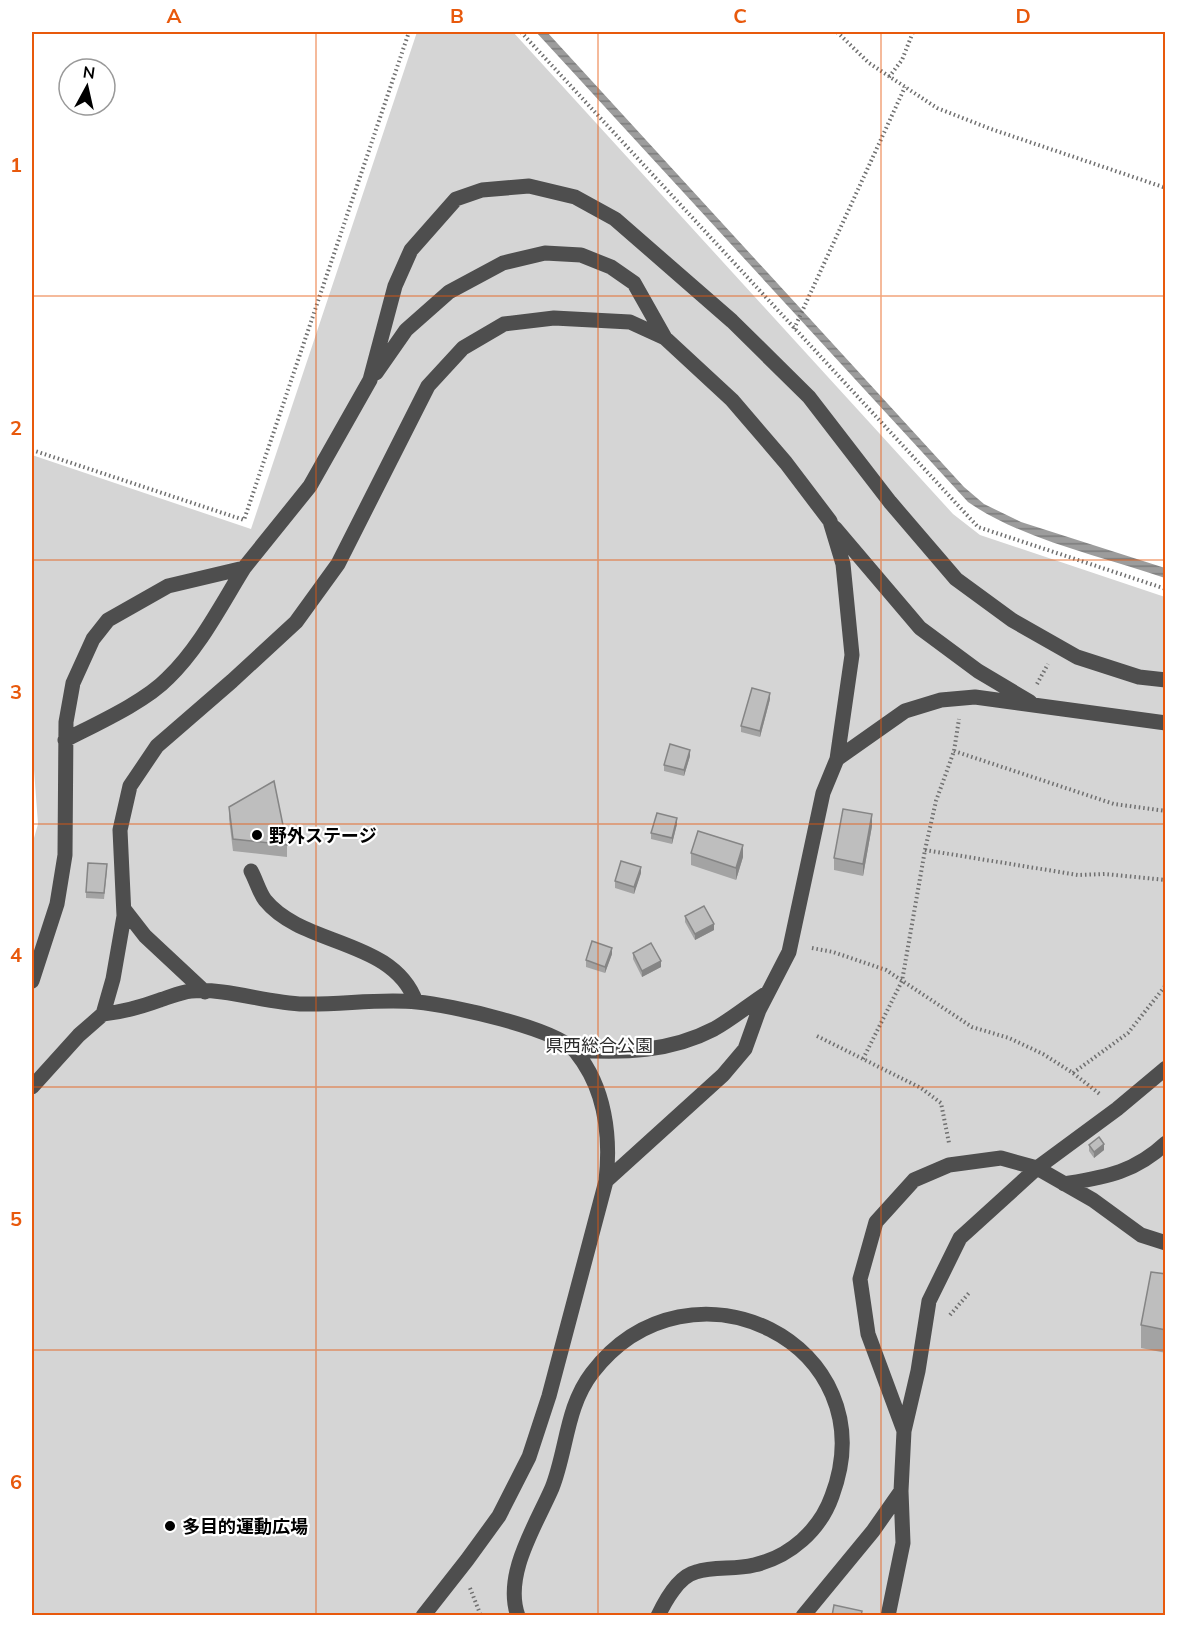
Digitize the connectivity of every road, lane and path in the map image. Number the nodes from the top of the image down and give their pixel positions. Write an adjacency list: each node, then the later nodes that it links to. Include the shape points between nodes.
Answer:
1 (408, 32): 11 (path, via 244,520)
2 (521, 32): 8 (path)
3 (837, 32): 5 (path)
4 (913, 32): 5 (path, via 902,60)
5 (889, 77): 6 (path)
6 (905, 87): 7 (path, via 937,108 990,129); 8 (path)
7 (1166, 188)
8 (794, 329): 14 (path, via 978,526)
9 (665, 338): 10 (lane, via 634,284 611,267 581,255 545,253 503,263 449,292 406,330); 12 (lane, via 732,400); 27 (lane, via 630,322 554,318 504,324 463,348 428,386 338,564 296,622 157,746 130,786 120,830)
10 (370, 380): 13 (lane, via 310,486); 15 (lane, via 395,286 411,250 456,199 482,190 529,186 575,197 615,219 732,321 809,397 956,579 1012,620)
11 (32, 450)
12 (830, 521): 18 (lane, via 920,628 978,671); 22 (lane, via 843,564 852,655)
13 (244, 568): 20 (lane, via 192,651 167,680); 20 (lane, via 168,586 108,620 93,639 73,683)
14 (1166, 589)
15 (1058, 646): 16 (lane, via 1077,657 1139,677); 18 (path)
16 (1166, 680)
17 (960, 698): 18 (lane); 21 (path); 22 (lane, via 905,711)
18 (1030, 702): 19 (lane)
19 (1166, 723)
20 (65, 740): 29 (lane, via 65,855 57,904)
21 (954, 751): 23 (path, via 1114,804); 24 (path, via 936,801)
22 (837, 759): 28 (lane, via 823,793)
23 (1166, 810)
24 (925, 850): 26 (path, via 1078,875); 30 (path)
25 (251, 870): 34 (lane, via 265,900 279,912 392,966 411,989)
26 (1166, 880)
27 (124, 909): 32 (lane, via 145,936); 35 (lane)
28 (790, 944): 30 (path, via 833,952 886,970); 33 (lane)
29 (32, 981)
30 (902, 981): 38 (path); 40 (path, via 972,1027 1009,1038)
31 (1166, 985): 40 (path, via 1128,1033)
32 (205, 992): 34 (lane, via 301,1004); 35 (lane, via 189,991 126,1012)
33 (768, 992): 37 (lane, via 713,1029 666,1047 618,1052); 46 (lane, via 745,1049 723,1075)
34 (416, 1002): 37 (lane, via 482,1013 554,1038)
35 (103, 1014): 41 (lane)
36 (817, 1035): 38 (path)
37 (575, 1050): 46 (lane, via 594,1082 606,1121)
38 (862, 1059): 44 (path, via 921,1088 941,1103)
39 (1166, 1068): 42 (lane)
40 (1073, 1073): 42 (path)
41 (32, 1087)
42 (1117, 1108): 45 (lane)
43 (1166, 1143): 47 (lane, via 1149,1159 1112,1175)
44 (953, 1164): 45 (lane, via 1001,1158); 49 (lane, via 914,1180 876,1222 860,1279 868,1334)
45 (1037, 1168): 47 (lane); 49 (lane, via 960,1238 944,1265 929,1301)
46 (606, 1181): 52 (lane, via 529,1458 498,1516)
47 (1064, 1184): 48 (lane, via 1141,1235)
48 (1166, 1243)
49 (904, 1431): 50 (lane)
50 (901, 1491): 54 (lane, via 873,1532); 55 (lane, via 903,1543)
51 (662, 1612): 53 (lane, via 677,1586 694,1572 755,1565 796,1546 819,1524 842,1469 844,1440 823,1374 780,1334 747,1320 716,1313 679,1316 650,1324 618,1343 591,1374 574,1402 553,1483 515,1579 513,1602)
52 (423, 1616)
53 (518, 1616)
54 (803, 1616)
55 (888, 1616)

